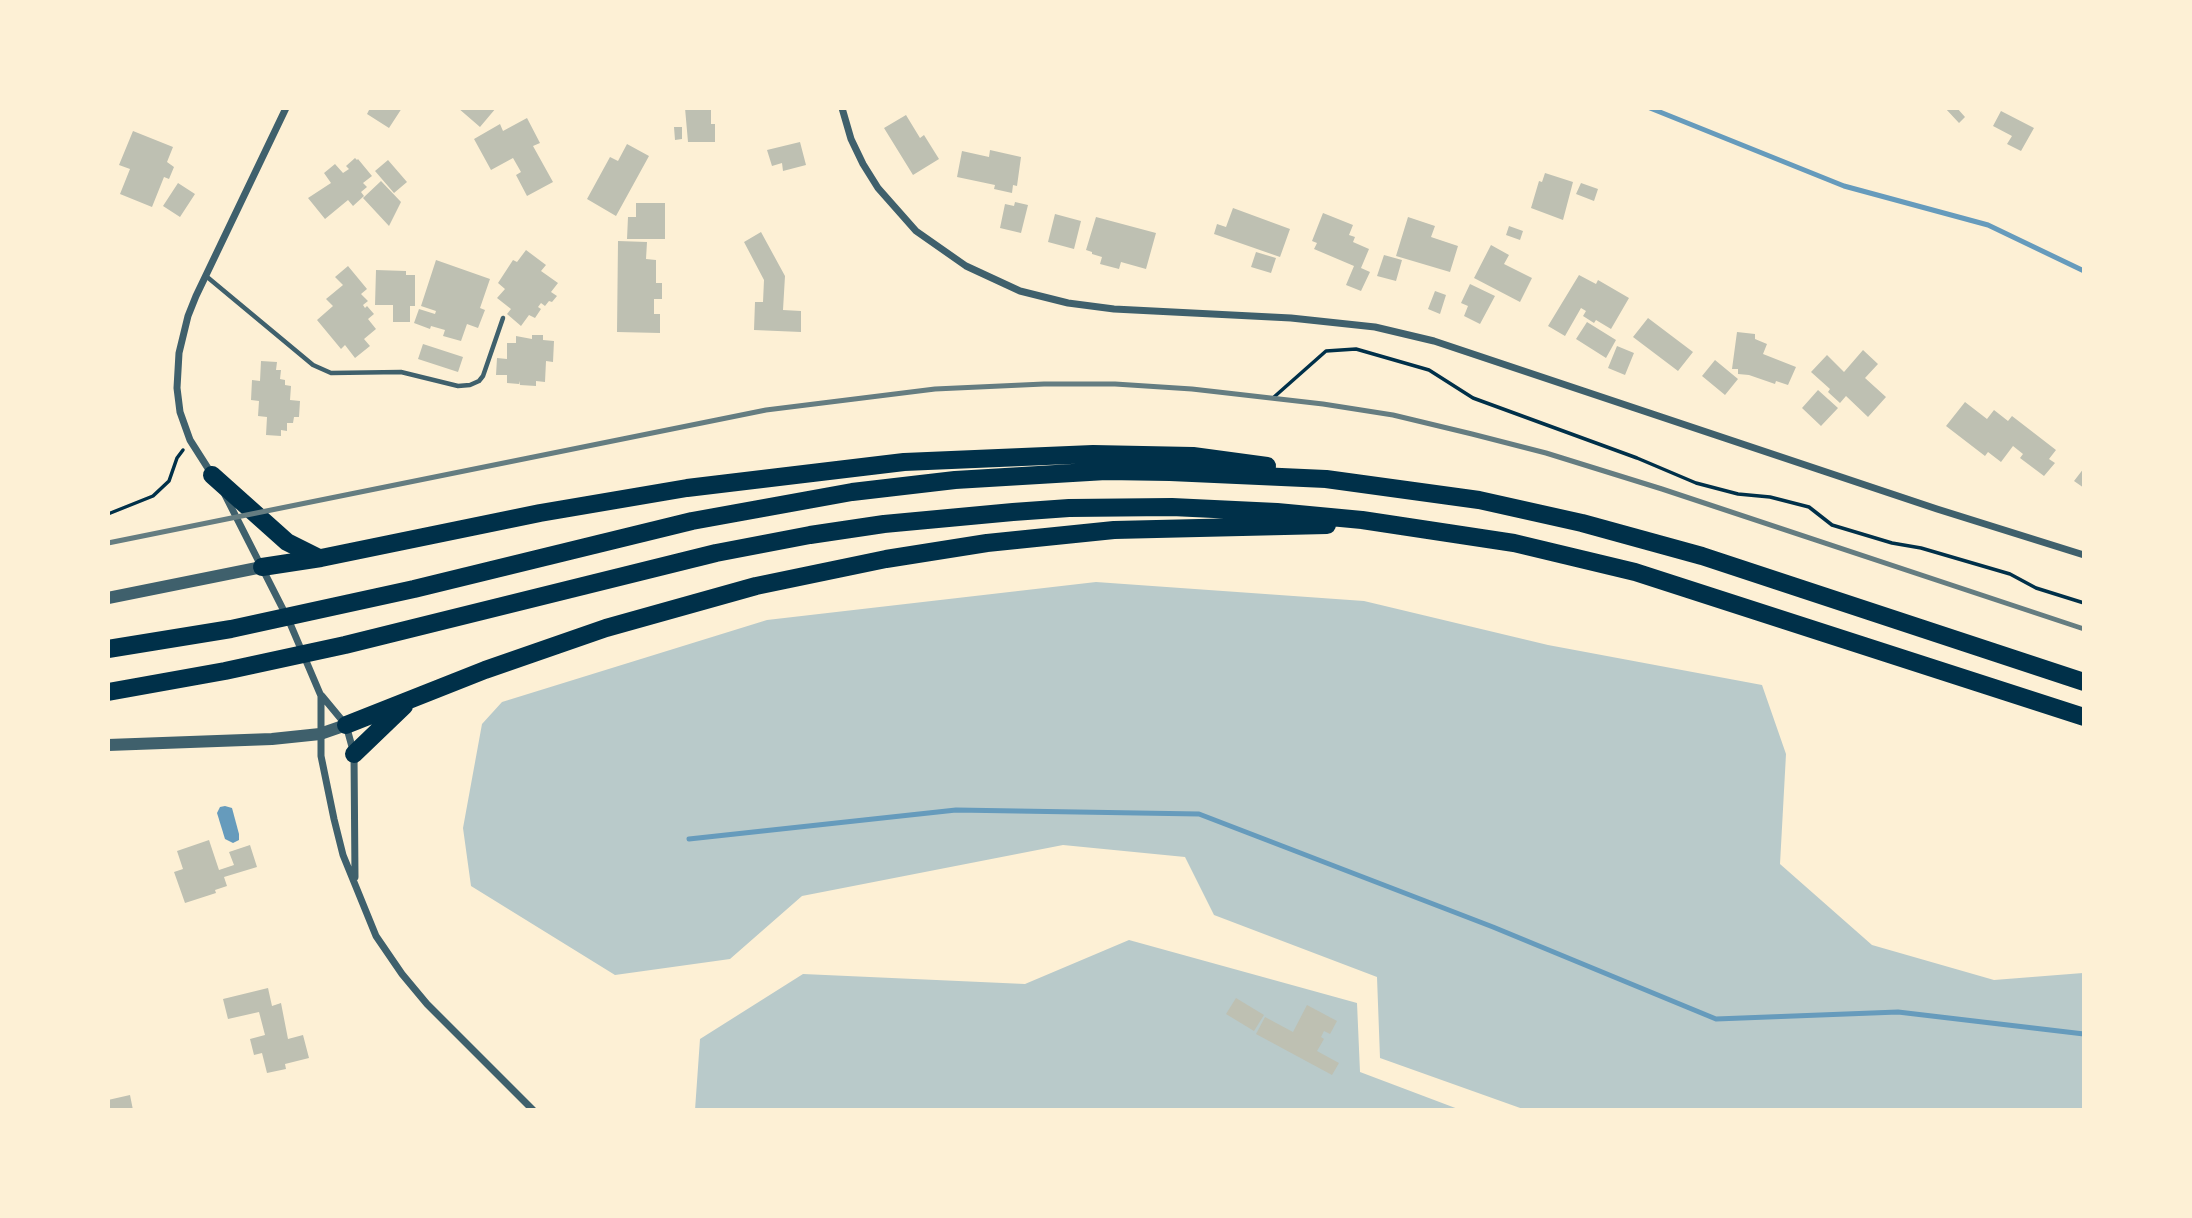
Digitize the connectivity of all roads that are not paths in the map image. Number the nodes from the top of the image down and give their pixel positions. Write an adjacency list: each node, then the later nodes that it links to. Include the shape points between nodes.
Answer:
1 (286, 108): 3 (street)
2 (842, 108): 9 (street, via 863,164 916,231 966,267 1020,291 1114,309 1375,327 1434,341)
3 (206, 276): 4 (lane, via 327,372 401,372 464,386 475,383 483,376); 5 (street, via 188,316 179,353 178,400 190,440)
4 (503, 318)
5 (212, 475): 7 (highway)
6 (1326, 479): 10 (highway, via 1193,456 1080,454 904,462 687,488); 13 (highway, via 1106,471 852,492 692,522 230,629); 14 (highway, via 1479,500 1582,523 1702,556)
7 (228, 493): 10 (highway, via 286,542); 11 (street)
8 (1362, 520): 15 (highway, via 1254,511 1109,508 884,524 716,553 345,645); 17 (highway, via 1319,526 1079,533 886,559 756,586 606,628); 18 (highway, via 1514,543 1635,572)
9 (2084, 555)
10 (321, 558): 11 (highway)
11 (264, 572): 12 (street); 16 (street)
12 (108, 598)
13 (108, 649)
14 (2084, 682)
15 (108, 692)
16 (321, 696): 19 (street); 20 (street)
17 (408, 701): 19 (highway); 22 (highway)
18 (2084, 717)
19 (346, 724): 20 (street); 22 (street)
20 (320, 733): 21 (street, via 272,740); 23 (street, via 334,819)
21 (108, 746)
22 (354, 754): 23 (street)
23 (355, 881): 24 (street, via 376,936 409,984)
24 (533, 1110)

